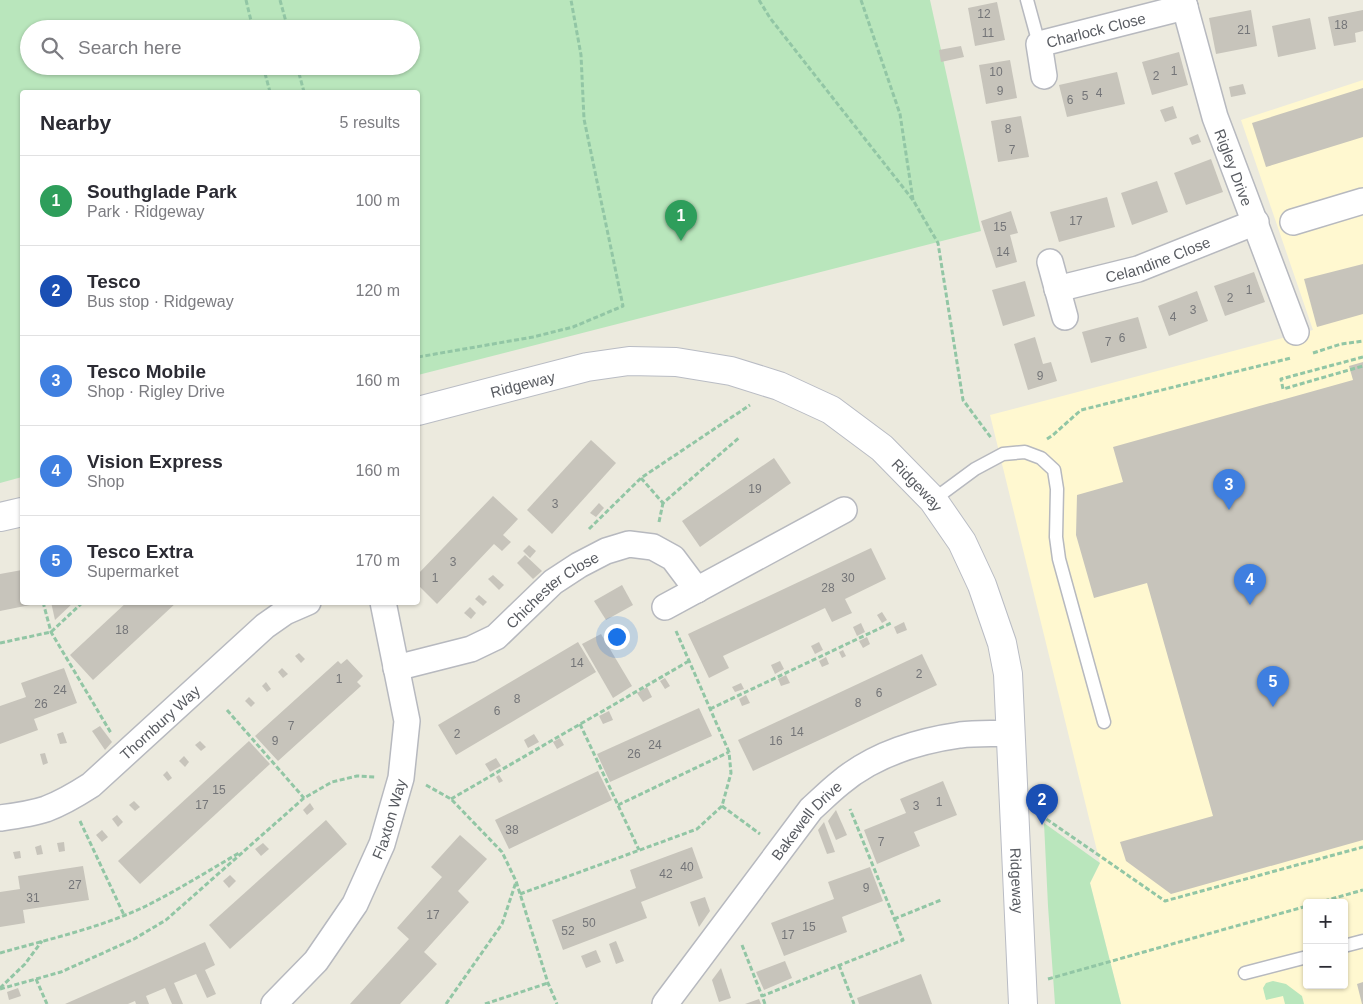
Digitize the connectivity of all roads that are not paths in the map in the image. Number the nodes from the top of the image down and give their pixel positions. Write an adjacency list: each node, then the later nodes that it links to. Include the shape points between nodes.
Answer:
1 (1027, 0): 3 (lane)
2 (1184, 3): 3 (street, Charlock Close); 6 (street, Rigley Drive, via 1215,118)
3 (1039, 44): 4 (street, Charlock Close)
4 (1044, 76)
5 (1363, 201): 7 (street)
6 (1256, 222): 9 (street, Celandine Close, via 1138,268); 11 (street, Rigley Drive)
7 (1293, 222)
8 (1050, 262): 9 (street)
9 (1057, 289): 10 (street)
10 (1065, 318)
11 (1296, 332)
12 (420, 410): 13 (street, Ridgeway, via 587,367 629,361 676,362 731,371 779,386 831,410 882,448)
13 (933, 500): 22 (lane, via 975,469 1003,454 1025,452 1041,458 1054,470 1059,559); 23 (street, Ridgeway, via 962,542 982,585 1002,643 1008,674)
14 (844, 510): 17 (street)
15 (20, 512): 16 (street)
16 (0, 517)
17 (697, 590): 20 (street); 21 (street, Chichester Close, via 674,558 653,547 629,544 579,565 553,582 496,637 472,649)
18 (301, 605): 24 (street, Thornbury Way, via 265,626 91,785 46,809)
19 (383, 605): 21 (street, Flaxton Way)
20 (665, 607)
21 (396, 668): 29 (street, Flaxton Way, via 407,721 401,778 382,844 355,904 316,961)
22 (1104, 722)
23 (1011, 733): 30 (street, Bakewell Drive, via 961,735 928,741 897,750 863,766 840,782 811,809); 31 (street, Ridgeway)
24 (0, 818)
25 (1363, 941): 26 (lane)
26 (1348, 945)
27 (1303, 958): 28 (lane)
28 (1245, 973)
29 (274, 1004)
30 (665, 1004)
31 (1023, 1004)

